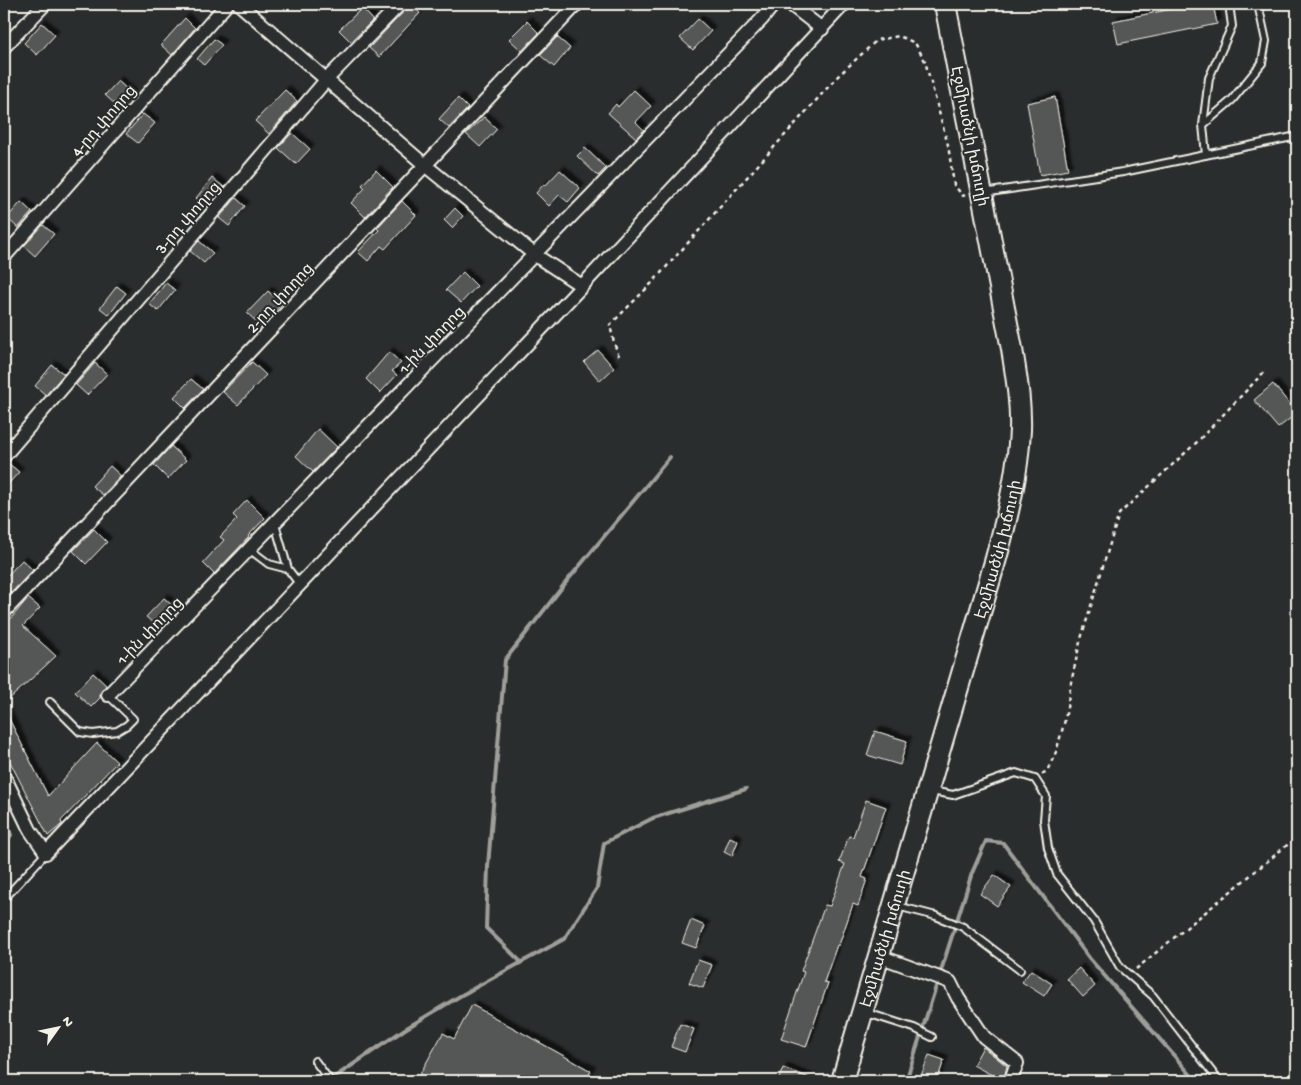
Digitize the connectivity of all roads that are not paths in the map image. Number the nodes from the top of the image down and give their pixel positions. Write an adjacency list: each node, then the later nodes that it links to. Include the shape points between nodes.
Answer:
1 (45, 4): 13 (street)
2 (227, 4): 21 (street, 4-րդ փողոց)
3 (239, 4): 14 (street)
4 (400, 4): 14 (street, 3-րդ փողոց)
5 (577, 4): 18 (street, 2-րդ փողոց)
6 (774, 4): 20 (street, 1-ին փողոց)
7 (790, 4): 12 (street)
8 (844, 4): 12 (street)
9 (1230, 4): 15 (lane, via 1232,26 1209,78)
10 (1258, 4): 15 (lane, via 1266,41 1262,63 1232,100)
11 (947, 5): 19 (main road, Էջմիածնի խճուղի)
12 (822, 29): 22 (street)
13 (4, 47)
14 (327, 79): 18 (street); 23 (street, 3-րդ փողոց)
15 (1203, 125): 17 (lane)
16 (1297, 136): 17 (lane)
17 (1206, 155): 19 (lane, via 1123,172)
18 (426, 166): 20 (street); 28 (street, 2-րդ փողոց)
19 (982, 194): 32 (main road, Էջմիածնի խճուղի, via 1012,349 1020,429 1004,528)
20 (535, 255): 22 (street); 24 (street, 1-ին փողոց)
21 (4, 257)
22 (582, 286): 27 (street)
23 (4, 456)
24 (275, 522): 25 (street, 1-ին փողոց); 26 (lane)
25 (249, 549): 26 (lane, via 269,564); 29 (street, 1-ին փողոց)
26 (288, 569): 27 (lane)
27 (300, 584): 33 (street)
28 (4, 612)
29 (108, 695): 30 (lane, via 133,719 117,731 80,732)
30 (50, 702)
31 (4, 776): 33 (street, via 30,830)
32 (928, 791): 35 (main road, Էջմիածնի խճուղի); 44 (lane, via 953,795 1016,773 1035,779 1046,796 1044,820 1048,848 1057,874 1094,922 1120,967 1153,996)
33 (46, 853): 34 (lane)
34 (4, 900)
35 (894, 905): 36 (main road, Էջմիածնի խճուղի); 37 (lane, via 963,927)
36 (879, 956): 38 (main road, Էջմիածնի խճուղի); 43 (street, via 950,982 984,1037 1017,1063)
37 (1020, 970)
38 (863, 1011): 39 (lane); 42 (main road, Էջմիածնի խճուղի)
39 (932, 1037)
40 (315, 1061): 41 (lane)
41 (330, 1081)
42 (842, 1081)
43 (1011, 1081)
44 (1219, 1081)

